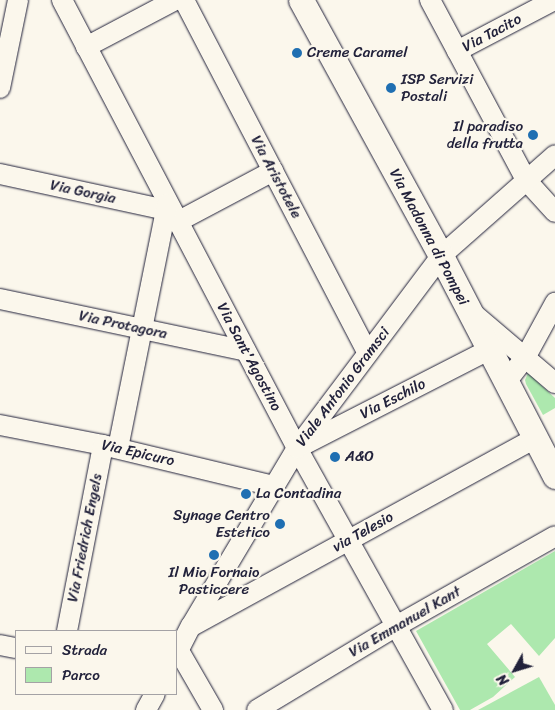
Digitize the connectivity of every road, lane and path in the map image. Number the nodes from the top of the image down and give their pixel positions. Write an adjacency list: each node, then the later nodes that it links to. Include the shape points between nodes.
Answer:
1 (18, 0): 10 (street)
2 (62, 0): 8 (street, Via Sant'Agostino)
3 (175, 0): 8 (street)
4 (184, 0): 12 (street, Via Aristotele)
5 (301, 0): 17 (street, Via Madonna di Pompei)
6 (430, 0): 9 (street)
7 (554, 0): 9 (street, Via Tacito)
8 (86, 47): 15 (street, Via Sant'Agostino)
9 (457, 51): 14 (street)
10 (0, 88)
11 (555, 155): 14 (street, Viale Antonio Gramsci)
12 (273, 171): 15 (street); 22 (street, Via Aristotele)
13 (0, 174): 15 (street, Via Gorgia)
14 (526, 180): 16 (street); 17 (street, Viale Antonio Gramsci)
15 (170, 212): 20 (street, Via Friedrich Engels); 21 (street, Via Sant'Agostino)
16 (555, 212)
17 (441, 256): 22 (street, Viale Antonio Gramsci); 23 (street, Via Madonna di Pompei, via 468,308)
18 (0, 299): 20 (street, Via Protagora)
19 (555, 303): 23 (street)
20 (142, 329): 21 (street, Via Protagora); 27 (street, Via Friedrich Engels)
21 (246, 351): 28 (street, Via Sant'Agostino)
22 (368, 353): 28 (street, Viale Antonio Gramsci)
23 (505, 353): 24 (street); 26 (street, Via Madonna di Pompei, via 506,382); 28 (street, Via Eschilo)
24 (555, 383)
25 (0, 425): 27 (street, Via Epicuro)
26 (535, 438): 29 (street, Via Madonna di Pompei); 32 (street, via Telesio)
27 (110, 446): 30 (street, Via Epicuro); 35 (street, Via Friedrich Engels)
28 (297, 448): 30 (street, Viale Antonio Gramsci); 32 (street, Via Sant'Agostino)
29 (555, 476)
30 (274, 486): 34 (street, Viale Antonio Gramsci)
31 (555, 536): 33 (street, Via Emmanuel Kant)
32 (349, 539): 33 (street, Via Sant'Agostino); 34 (street, via Telesio)
33 (398, 625): 43 (street, Via Emmanuel Kant); 44 (street, Via Sant'Agostino)
34 (191, 626): 38 (street, Viale Antonio Gramsci)
35 (67, 630)
36 (0, 645): 37 (street)
37 (15, 648)
38 (178, 651)
39 (178, 655): 42 (street)
40 (154, 695): 41 (street)
41 (146, 710)
42 (212, 710)
43 (257, 710)
44 (443, 710)

